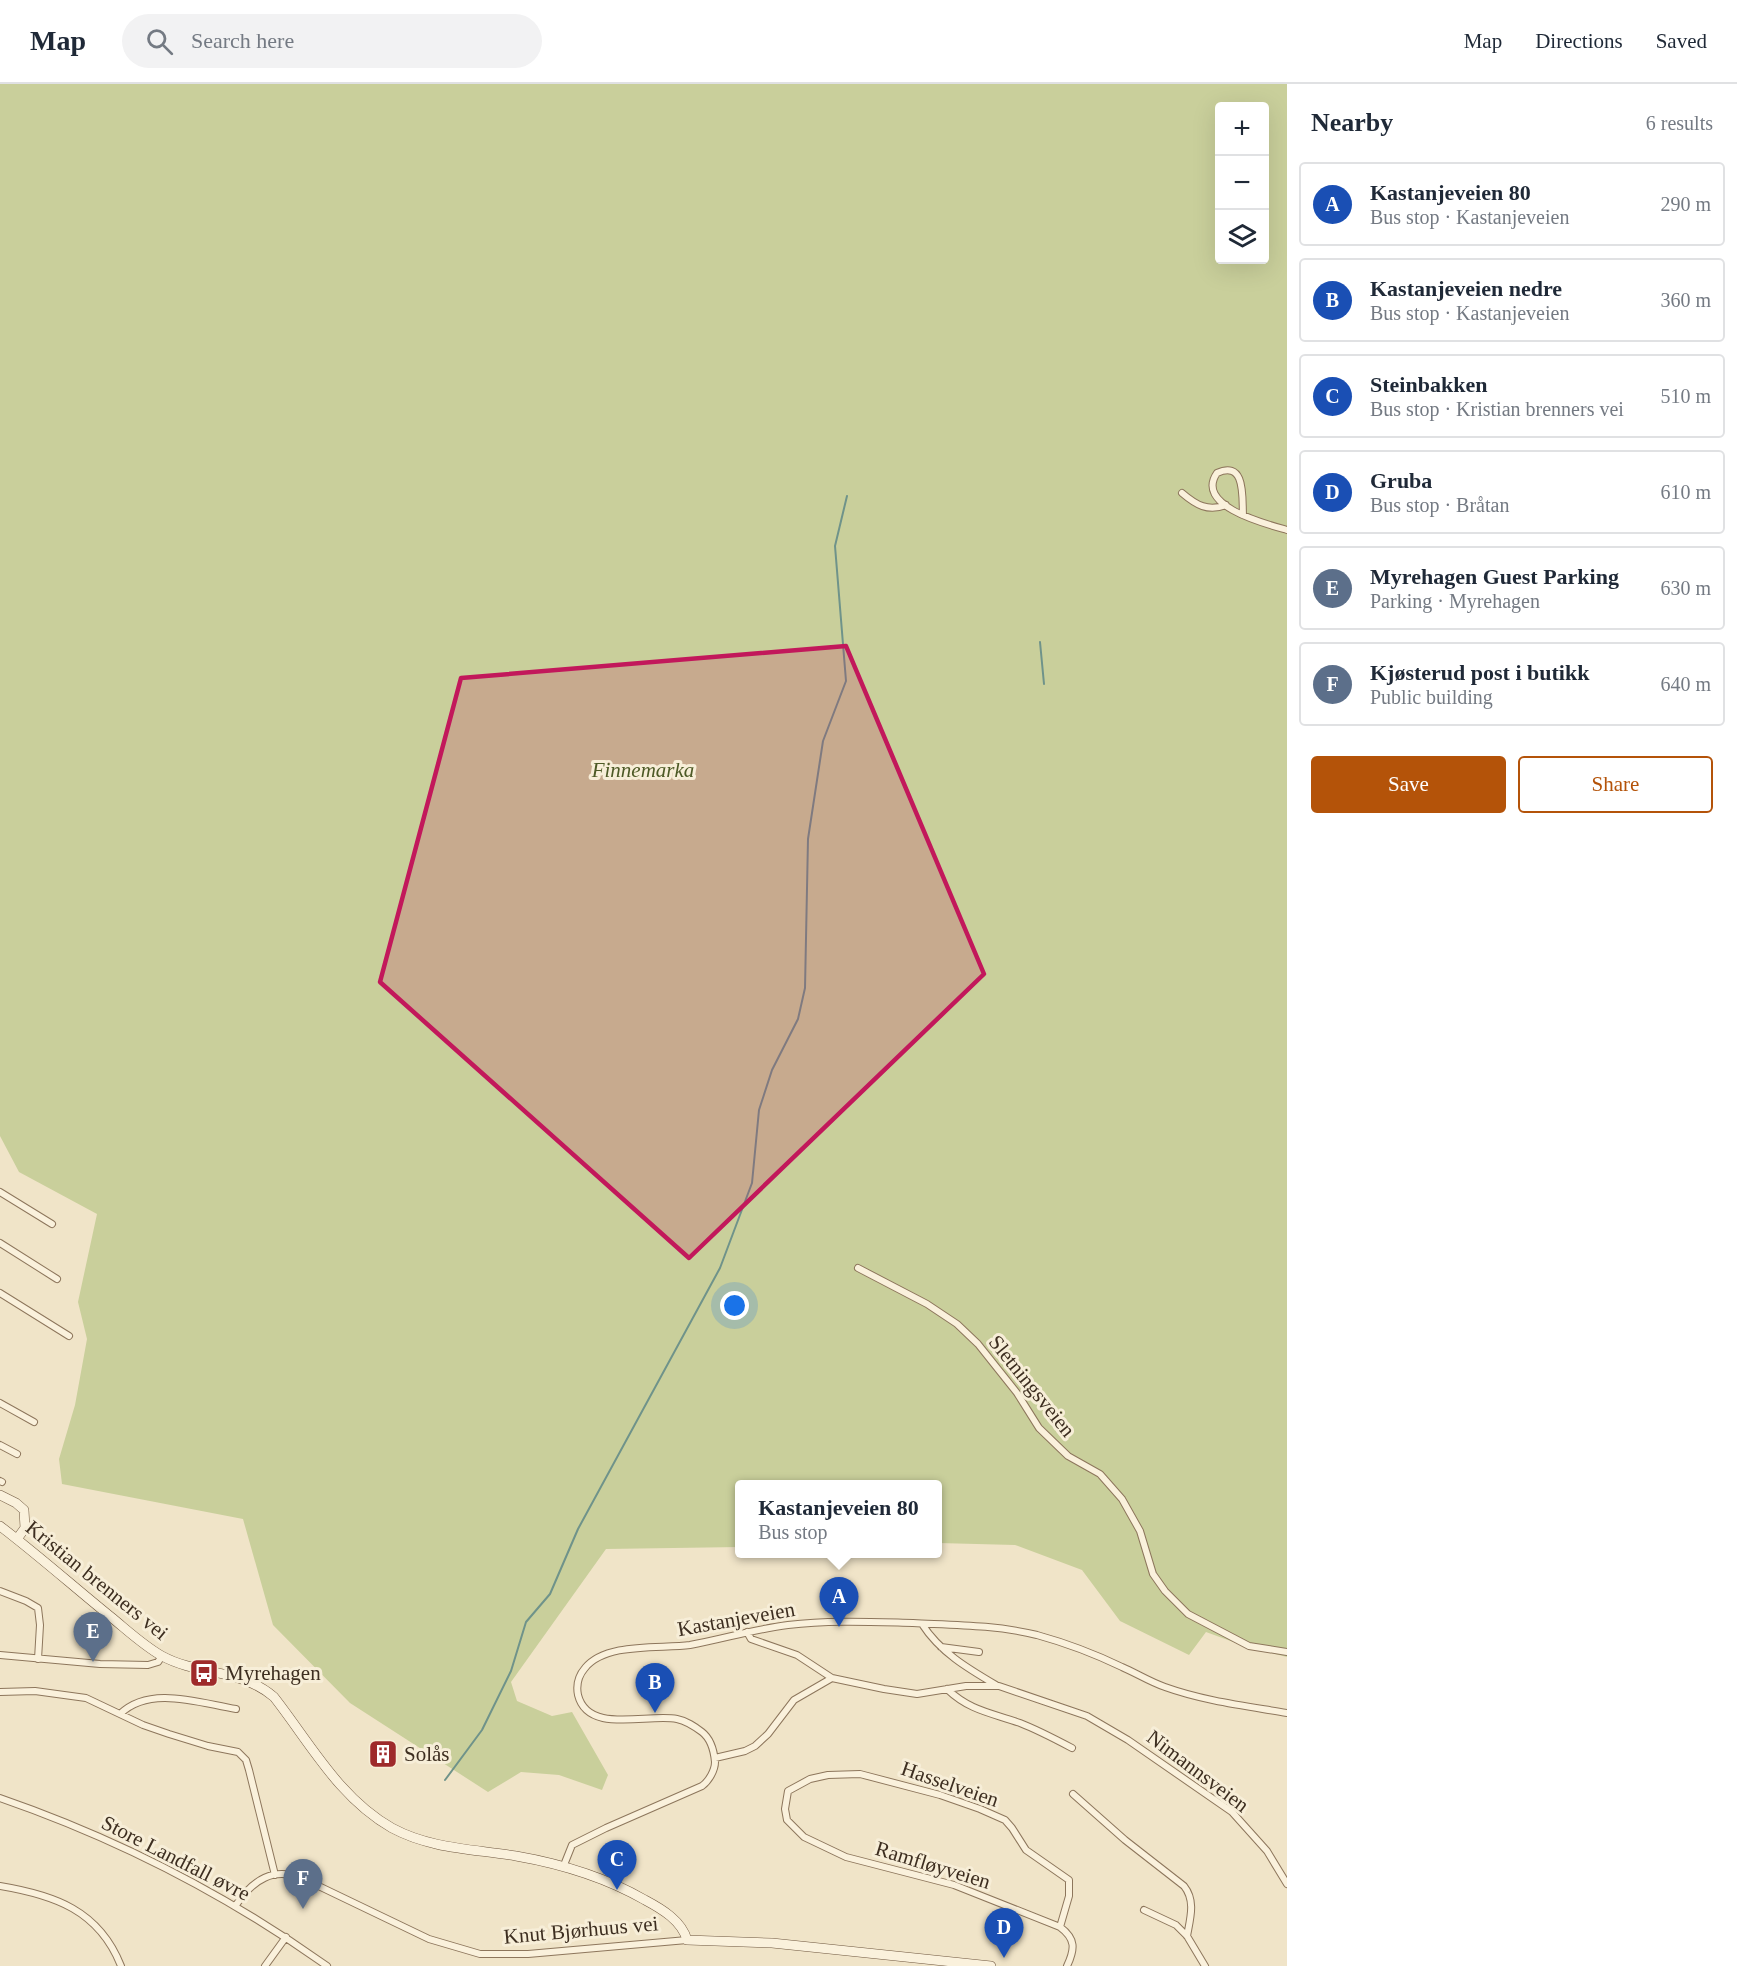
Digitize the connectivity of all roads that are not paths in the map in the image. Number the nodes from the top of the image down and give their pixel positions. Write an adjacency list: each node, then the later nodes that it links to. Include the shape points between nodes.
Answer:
1 (1182, 493): 2 (street, via 1209,509)
2 (1226, 505): 3 (street); 3 (street, via 1214,494 1212,485 1216,473 1224,470 1238,475)
3 (1243, 515): 4 (street)
4 (1287, 530)
5 (0, 1192): 6 (street)
6 (52, 1224)
7 (0, 1243): 9 (street)
8 (858, 1268): 24 (street, Sletningsveien, via 927,1304 978,1344 1039,1428 1068,1456 1100,1474 1122,1499 1140,1531 1153,1574 1188,1614 1249,1646)
9 (57, 1279)
10 (0, 1293): 11 (street)
11 (69, 1336)
12 (0, 1403): 13 (street)
13 (34, 1422)
14 (0, 1445): 15 (street)
15 (17, 1454)
16 (0, 1495): 18 (main road, via 24,1510 25,1528)
17 (0, 1526): 18 (main road, Kristian brenners vei)
18 (17, 1539): 26 (main road, Kristian brenners vei)
19 (0, 1591): 27 (street, via 38,1608)
20 (922, 1624): 21 (street, Kastanjeveien, via 825,1622); 22 (street); 33 (street, Kastanjeveien, via 983,1626 1036,1635 1182,1692)
21 (747, 1632): 28 (street, via 751,1639 797,1655); 36 (street, Kastanjeveien, via 676,1647 616,1651 585,1667 578,1680 578,1694 585,1708 599,1717 685,1722 706,1735)
22 (941, 1647): 23 (street); 29 (street)
23 (979, 1652)
24 (1287, 1652)
25 (0, 1655): 27 (street)
26 (162, 1656): 27 (street, via 148,1665); 40 (main road, Kristian brenners vei, via 245,1678 264,1688 344,1789 395,1830 446,1847)
27 (38, 1659)
28 (832, 1678): 30 (street, via 917,1694); 36 (street, via 794,1700 755,1746)
29 (999, 1686): 30 (street); 42 (street, Nimannsveien, via 1077,1712 1128,1740 1232,1812 1262,1845)
30 (947, 1689): 35 (street, via 966,1705 1022,1724)
31 (0, 1692): 34 (street, via 70,1695)
32 (236, 1709): 34 (street, via 155,1698 139,1701)
33 (1287, 1713)
34 (120, 1714): 41 (street, via 170,1734 243,1755)
35 (1072, 1748)
36 (715, 1758): 40 (street, via 707,1783 572,1845)
37 (788, 1791): 46 (street, Ramfløyveien, via 788,1820 804,1837 846,1857 954,1885); 46 (street, Hasselveien, via 810,1779 860,1774 940,1795 995,1815 1005,1820 1026,1850 1069,1880 1069,1896)
38 (1073, 1794): 47 (street, via 1184,1886 1192,1906)
39 (0, 1798): 44 (street, Store Landfall øvre, via 88,1832)
40 (564, 1866): 49 (main road, Kristian brenners vei, via 651,1903 678,1923)
41 (275, 1875): 44 (street, via 252,1885); 49 (street, Knut Bjørhuus vei, via 298,1876 421,1936 480,1954 521,1955)
42 (1287, 1884)
43 (0, 1886): 51 (street, via 48,1895 79,1911 106,1939)
44 (236, 1905): 48 (street, Store Landfall øvre)
45 (1144, 1910): 47 (street, via 1170,1921)
46 (1060, 1927): 55 (street, via 1074,1946)
47 (1187, 1936): 56 (street)
48 (286, 1937): 52 (street); 53 (street, Store Landfall øvre)
49 (687, 1940): 50 (main road, Knut Bjørhuus vei, via 782,1944)
50 (957, 1965): 54 (main road, Knut Bjørhuus vei)
51 (122, 1966)
52 (265, 1966)
53 (327, 1966)
54 (991, 1966)
55 (1067, 1966)
56 (1205, 1966)

